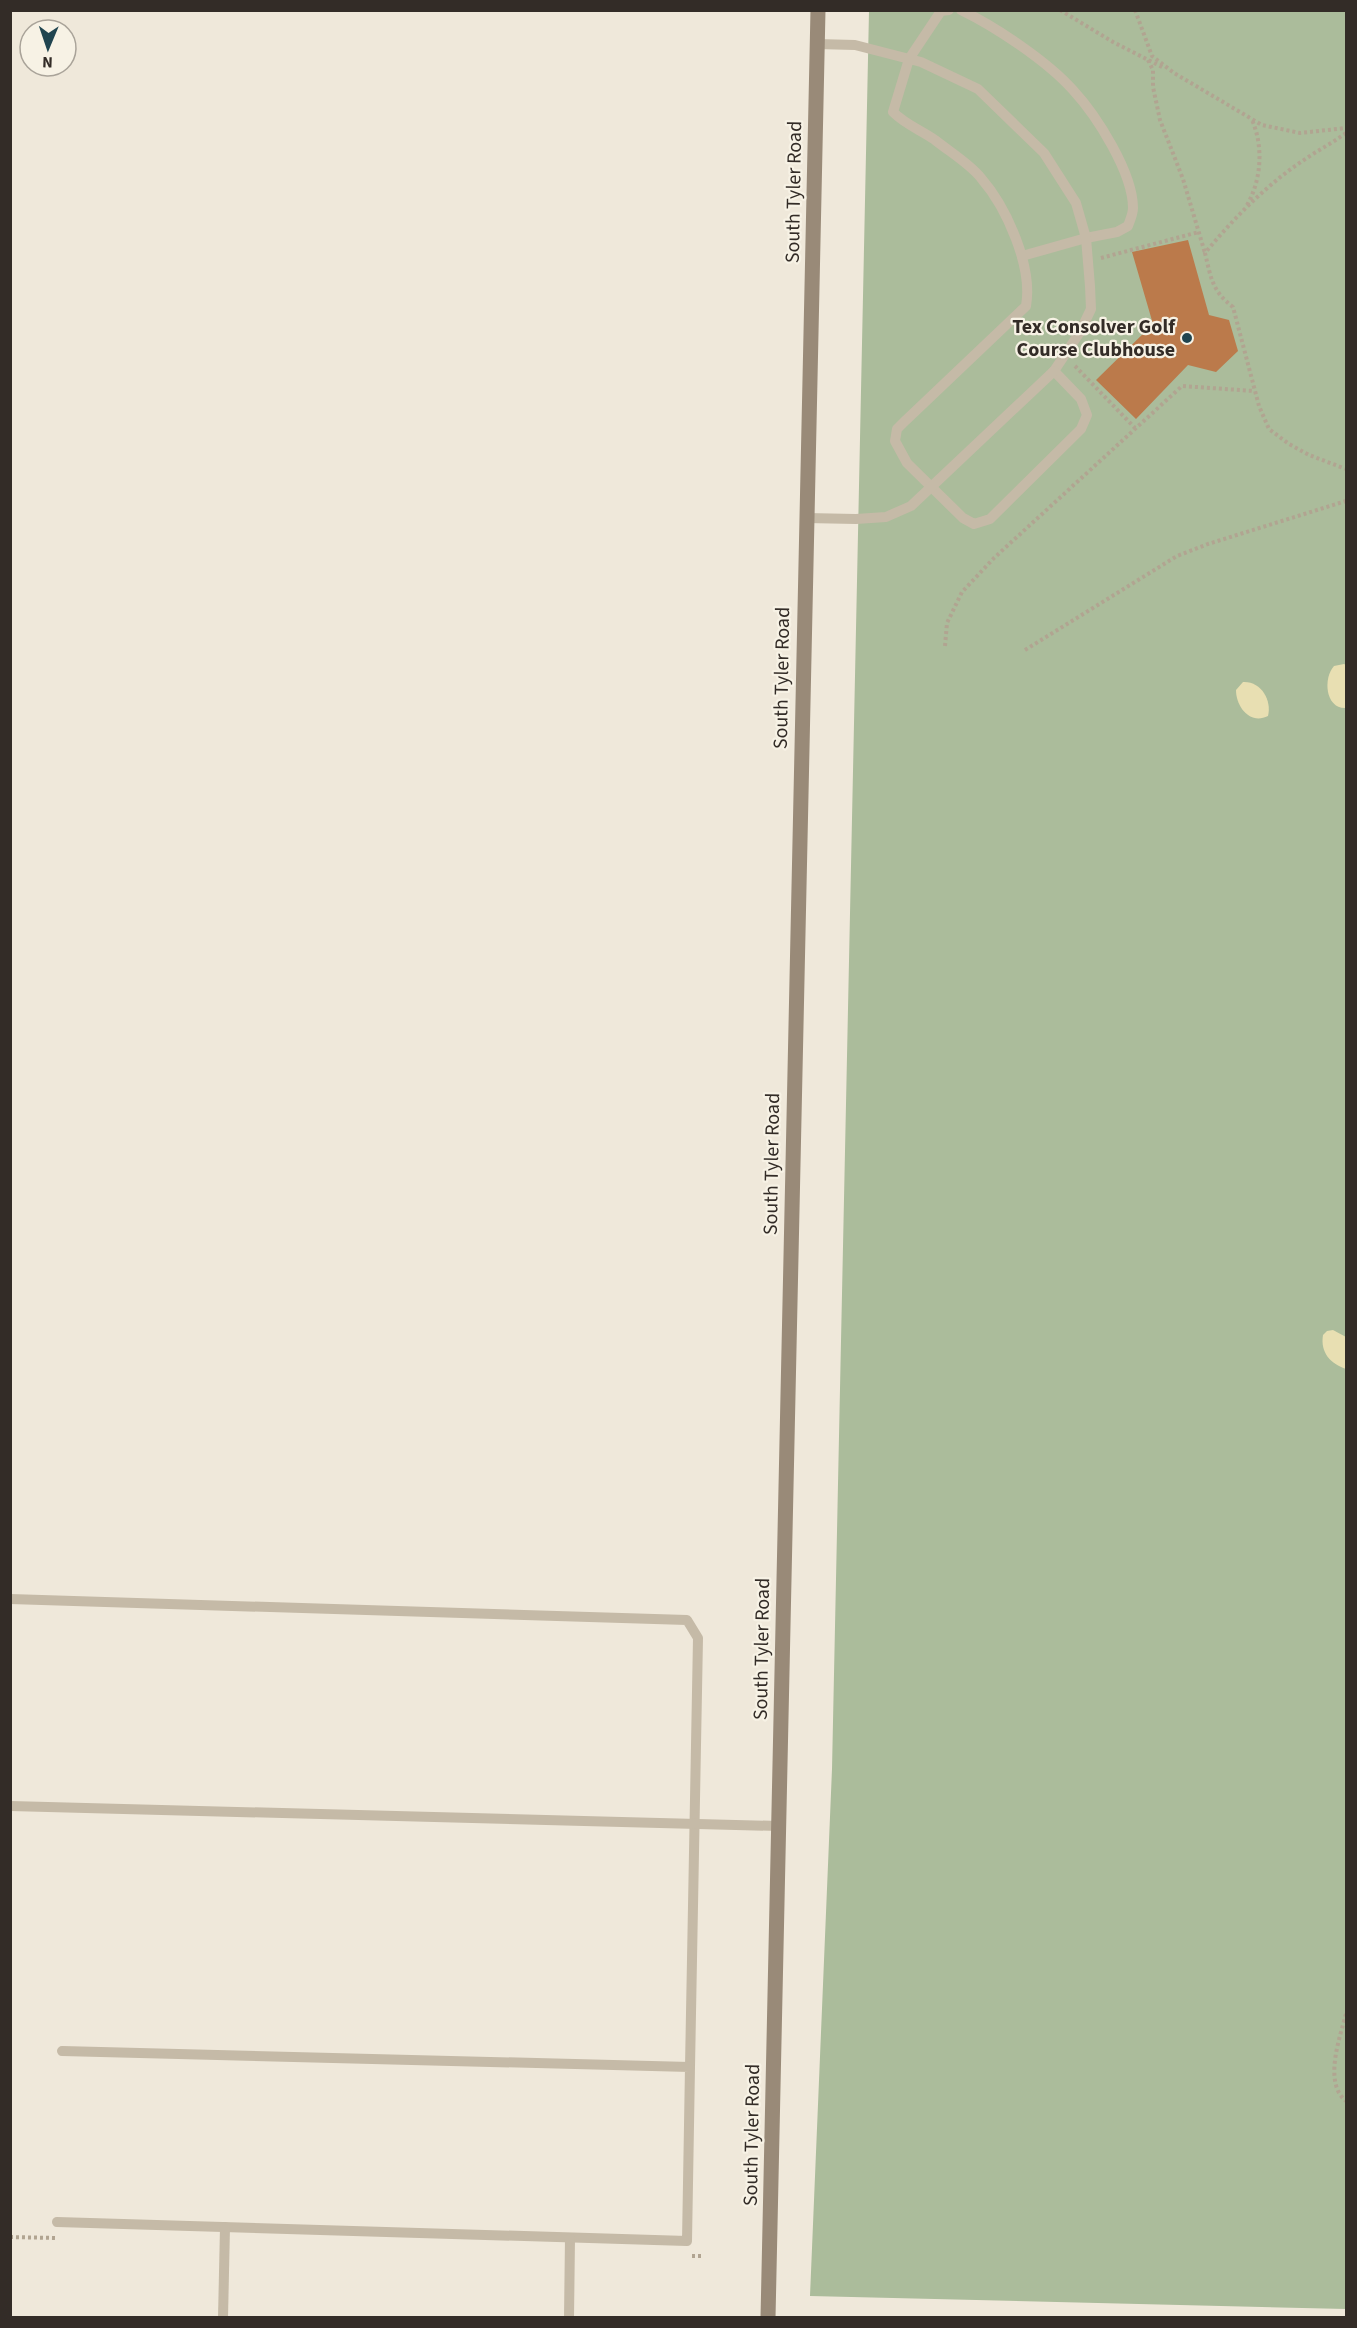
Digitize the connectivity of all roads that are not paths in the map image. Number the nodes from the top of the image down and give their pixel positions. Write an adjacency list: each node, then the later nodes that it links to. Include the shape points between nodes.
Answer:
1 (818, 10): 4 (street, South Tyler Road)
2 (949, 10): 5 (lane, via 941,11)
3 (961, 10): 6 (lane, via 1035,58 1073,90 1114,147 1132,192 1133,211 1128,226)
4 (817, 44): 5 (lane, via 855,45); 10 (street, South Tyler Road)
5 (909, 59): 6 (lane, via 978,89 1044,153 1076,203); 7 (lane, via 893,112 981,178 1007,219)
6 (1086, 238): 7 (lane); 8 (lane, via 1091,309)
7 (1022, 256): 9 (lane, via 1028,292 1026,306 897,429 895,441 907,463)
8 (1054, 371): 9 (lane); 9 (lane, via 1081,399 1087,415 1081,429 990,519 974,524)
9 (932, 488): 10 (lane, via 911,506 886,517)
10 (806, 518): 14 (street, South Tyler Road)
11 (10, 1599): 13 (lane, via 687,1620 698,1638)
12 (10, 1806): 13 (lane)
13 (693, 1824): 14 (lane); 16 (lane)
14 (778, 1826): 22 (street, South Tyler Road)
15 (62, 2051): 16 (lane)
16 (690, 2067): 19 (lane, via 687,2241)
17 (57, 2222): 18 (lane)
18 (225, 2227): 19 (lane); 20 (lane)
19 (570, 2238): 21 (lane)
20 (223, 2318)
21 (569, 2318)
22 (768, 2318)

